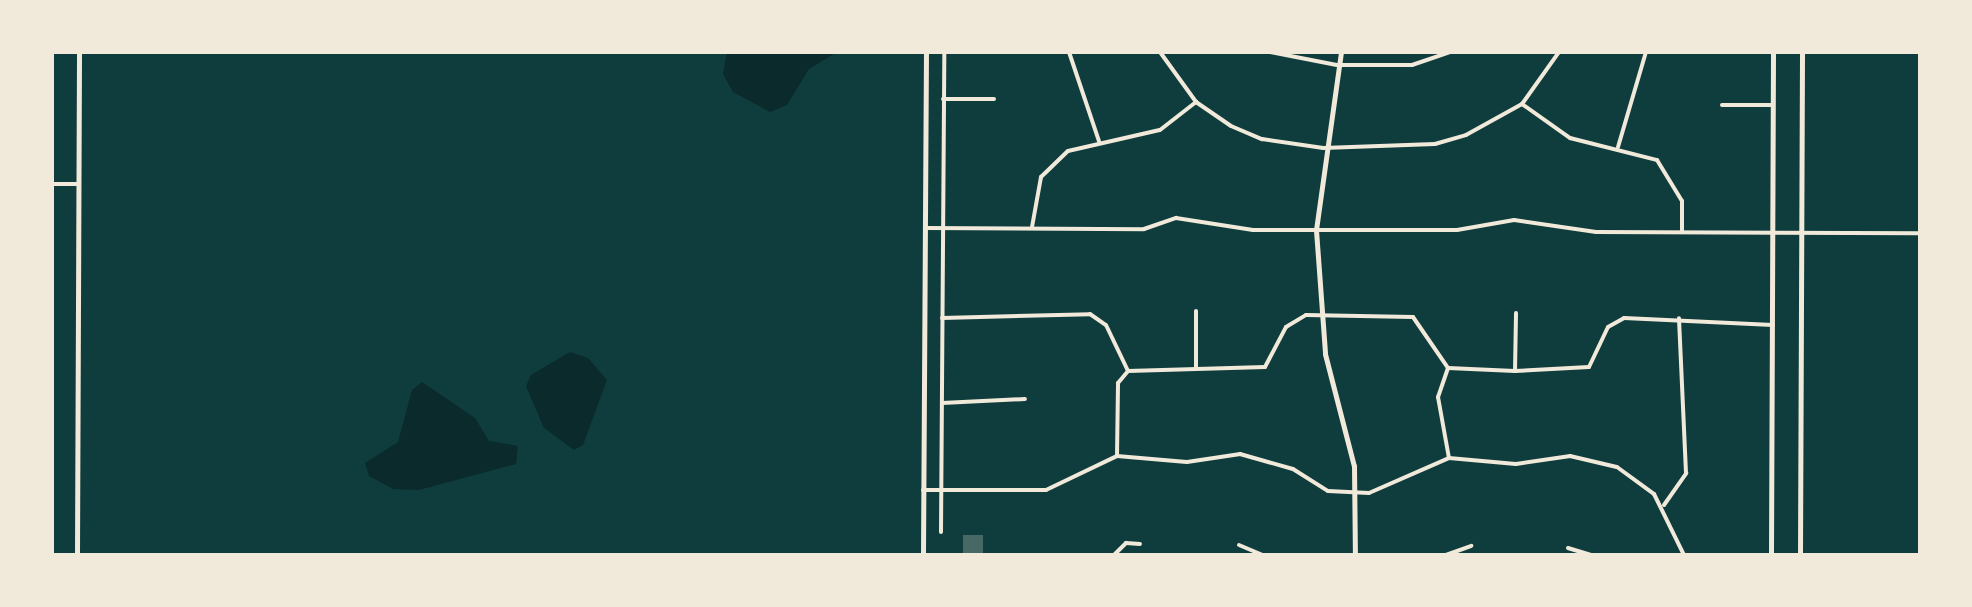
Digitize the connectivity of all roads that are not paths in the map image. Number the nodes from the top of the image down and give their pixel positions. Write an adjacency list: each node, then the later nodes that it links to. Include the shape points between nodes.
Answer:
1 (79, 52): 24 (street)
2 (926, 52): 26 (street)
3 (944, 52): 14 (street)
4 (1069, 52): 20 (street)
5 (1160, 52): 16 (street)
6 (1270, 52): 13 (street)
7 (1341, 52): 13 (street)
8 (1450, 52): 13 (street, via 1412,65)
9 (1559, 52): 17 (street)
10 (1646, 52): 21 (street)
11 (1773, 52): 19 (street)
12 (1802, 52): 31 (street)
13 (1337, 65): 22 (street)
14 (943, 99): 15 (street); 27 (street)
15 (994, 99)
16 (1196, 102): 20 (street, via 1160,130); 22 (street, via 1262,139)
17 (1522, 104): 21 (street, via 1570,138); 22 (street, via 1435,144)
18 (1722, 105): 19 (street)
19 (1772, 105): 30 (street)
20 (1099, 141): 25 (street, via 1068,151 1049,168 1035,191)
21 (1618, 147): 29 (street, via 1642,152 1670,175 1682,201)
22 (1323, 148): 28 (street)
23 (52, 184): 24 (street)
24 (79, 184): 56 (street)
25 (1032, 227): 27 (street); 28 (street, via 1144,229 1176,218)
26 (925, 228): 27 (street); 48 (street)
27 (943, 228): 36 (street)
28 (1316, 230): 29 (street, via 1457,230 1514,220 1596,232); 35 (street)
29 (1682, 231): 30 (street)
30 (1773, 232): 31 (street); 38 (street)
31 (1801, 232): 32 (street); 65 (street)
32 (1920, 233)
33 (1196, 311): 40 (street)
34 (1516, 313): 42 (street)
35 (1320, 316): 39 (street, via 1413,317); 40 (street, via 1293,319 1265,367); 49 (street)
36 (942, 318): 41 (street, via 1090,314 1106,325); 44 (street)
37 (1679, 318): 38 (street); 42 (street, via 1615,320 1596,358 1580,370); 50 (street, via 1686,473)
38 (1773, 325): 64 (street)
39 (1448, 368): 42 (street); 46 (street, via 1438,397)
40 (1196, 369): 41 (street)
41 (1128, 371): 45 (street, via 1118,383)
42 (1515, 371)
43 (1025, 399): 44 (street)
44 (942, 403): 47 (street)
45 (1117, 456): 47 (street, via 1046,490); 49 (street, via 1187,462 1253,455 1328,491)
46 (1449, 458): 49 (street, via 1388,489); 50 (street, via 1604,461)
47 (942, 489): 48 (street); 51 (street)
48 (923, 490): 57 (street)
49 (1355, 494): 60 (street)
50 (1664, 505): 63 (street)
51 (941, 532)
52 (1140, 544): 58 (street, via 1126,543)
53 (1239, 545): 59 (street)
54 (1471, 546): 61 (street)
55 (1568, 548): 62 (street)
56 (77, 555)
57 (923, 555)
58 (1114, 555)
59 (1262, 555)
60 (1355, 555)
61 (1446, 555)
62 (1591, 555)
63 (1684, 555)
64 (1771, 555)
65 (1800, 555)

